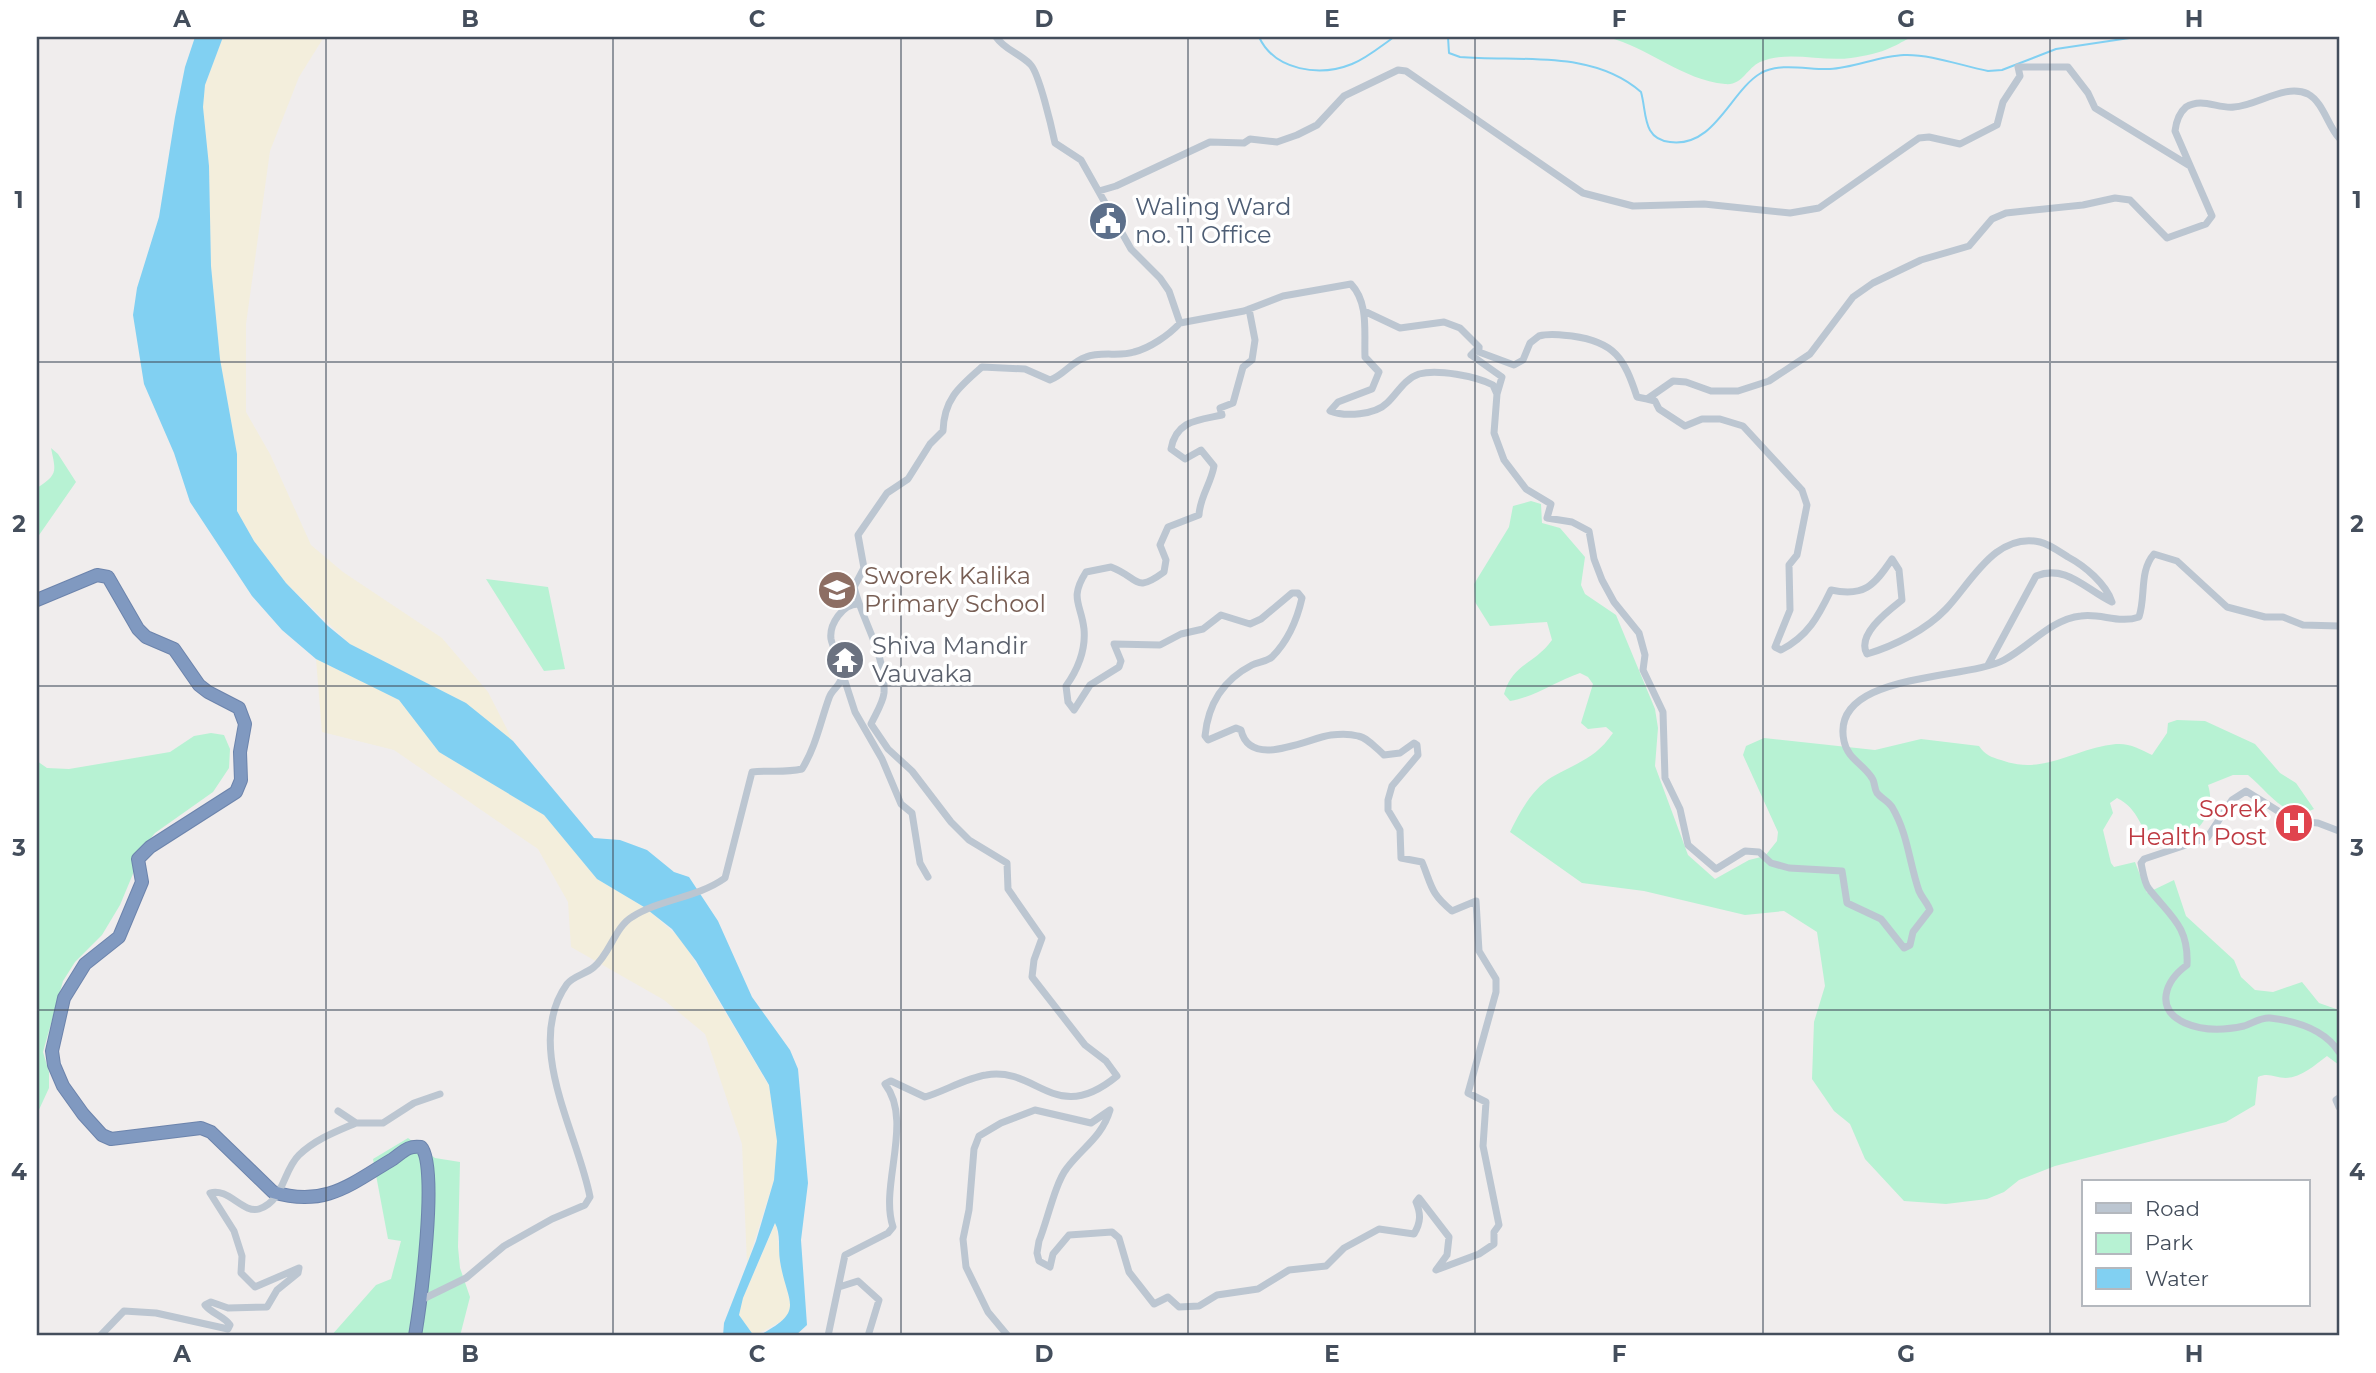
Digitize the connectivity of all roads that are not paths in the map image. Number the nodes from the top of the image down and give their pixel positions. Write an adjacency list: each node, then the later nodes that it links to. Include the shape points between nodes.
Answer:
1 (996, 37): 4 (street, via 1032,65 1055,143 1081,160)
2 (2339, 138): 3 (street, via 2317,100 2305,92 2267,95 2232,108 2205,102 2187,107 2177,119 2175,131)
3 (2190, 166): 4 (street, via 2095,108 2068,66 2018,67 2021,75 2003,103 1997,125 1960,144 1919,138 1819,208 1790,213 1704,204 1633,206 1583,193 1406,71 1398,70 1344,96 1317,125 1297,135 1277,142 1210,142); 10 (street, via 2212,216 2206,224 2167,238 2130,200 2115,198 2006,213 1992,219 1969,246 1921,260 1853,297 1810,354 1769,381 1738,391 1711,391 1673,381)
4 (1099, 191): 7 (street, via 1131,249 1169,292)
5 (1249, 309): 6 (street, via 1283,296 1351,284); 7 (street); 31 (street, via 1255,340 1252,360 1242,367 1233,403 1220,408 1222,415 1187,423 1172,442 1174,453 1185,459 1201,450 1214,466 1199,515 1168,527 1160,545 1166,560 1164,572 1146,585 1111,567 1086,572 1075,597 1084,629 1083,650 1066,686 1068,702 1074,710 1090,685 1119,667 1114,644 1160,645 1203,629 1221,615 1250,624 1292,593 1302,598 1292,629 1269,660 1231,679 1214,699 1205,736 1208,740 1236,728 1248,744 1282,751 1332,734 1361,736 1384,755 1417,745 1418,755 1392,786 1388,810 1400,831 1401,858 1422,862 1434,895 1452,911 1476,901 1479,951 1496,979 1496,992 1468,1093 1486,1102 1483,1146 1499,1225 1494,1244 1436,1270 1447,1255 1449,1237 1419,1198 1416,1202 1421,1213 1414,1234 1378,1229 1344,1248 1326,1266 1289,1270 1258,1289 1217,1295 1199,1306 1179,1307 1168,1297 1154,1304 1129,1272 1119,1238 1112,1232 1069,1235 1053,1254 1050,1267 1039,1261 1040,1241 1066,1169 1093,1143 1110,1110 1091,1122 1035,1110 979,1136 963,1239 966,1267 988,1312)
6 (1364, 311): 8 (street, via 1400,328 1444,321 1460,328); 9 (street, via 1365,357 1379,372 1372,388 1338,402 1330,411 1373,411 1419,374 1473,377 1493,385)
7 (1180, 323): 12 (street, via 1133,353 1088,356 1050,380 1026,369 982,367 953,392 944,412 943,431 908,479 887,493 858,535 864,568 854,587)
8 (1479, 348): 9 (street, via 1471,355 1502,377); 10 (street, via 1488,357 1514,365 1544,334 1604,343 1629,370 1637,397)
9 (1497, 394): 14 (street, via 1494,433 1504,460 1526,489 1551,504 1546,518 1573,522 1589,531 1602,580 1639,633 1645,655 1643,670 1663,712 1665,778 1680,810 1688,845 1716,869 1745,851 1759,852 1771,863 1789,868 1842,871 1847,903 1881,919 1903,948 1910,945 1913,932 1930,909 1920,894 1904,830 1889,802 1877,793 1873,779 1852,759 1843,726 1851,707 1881,688)
10 (1647, 399): 14 (street, via 1685,426 1702,419 1720,419 1743,426 1802,490 1807,505 1797,555 1789,565 1790,610 1775,647 1781,650 1812,626 1831,590 1850,594 1866,590 1892,559 1899,570 1902,600 1867,635 1867,654 1932,621 1966,581 2016,541 2041,542 2062,554 2084,568 2109,595 2112,602 2063,571 2036,576)
11 (37, 600): 24 (highway, via 97,575 108,577 138,629 173,649 199,685 239,708 245,724 236,792 138,859 142,882 119,937 85,964 64,998 52,1051 58,1075 102,1135 118,1140 201,1128)
12 (858, 604): 15 (street, via 850,604 833,628 831,640); 25 (street, via 880,657 884,695 871,724 951,822 969,840 1007,863 1008,889 1042,937 1032,977 1085,1045 1117,1076 1098,1092 1069,1097 1039,1090 1014,1077 987,1075 925,1097 891,1081 885,1084 892,1093 894,1117 896,1157 888,1210 893,1227 845,1255)
13 (2339, 626): 14 (street, via 2303,625 2227,607 2177,561 2154,554 2146,563 2139,617 2129,621 2081,616 2056,625 2002,661)
14 (1988, 665)
15 (843, 675): 17 (street, via 855,712 901,804 912,813 920,863); 26 (street, via 830,694 821,732 802,769 778,774 752,772 725,878 629,919 594,967 568,982 551,1015 555,1090 586,1176 590,1197 585,1205 536,1227 466,1278)
16 (2339, 831): 18 (street, via 2294,821 2246,791 2232,800 2207,838 2141,863 2147,887 2174,915 2188,952 2187,965 2165,990 2167,1006 2183,1023 2224,1029 2266,1017 2284,1020 2325,1034)
17 (928, 877)
18 (2339, 1052)
19 (440, 1094): 23 (street, via 414,1103 383,1123)
20 (2339, 1097): 21 (street)
21 (2339, 1107)
22 (338, 1111): 23 (street)
23 (356, 1123): 24 (street, via 317,1140 299,1155)
24 (279, 1194): 26 (highway, via 328,1195 350,1187 404,1150 421,1147 429,1165); 28 (street, via 253,1210 225,1195 210,1193 233,1231 242,1256 241,1273 255,1287 299,1268 267,1307 205,1305 227,1320 228,1329 156,1312 124,1311)
25 (839, 1287): 29 (street); 30 (street, via 859,1282 879,1300)
26 (420, 1300): 27 (highway)
27 (417, 1332)
28 (100, 1336)
29 (828, 1336)
30 (868, 1336)
31 (1008, 1336)

